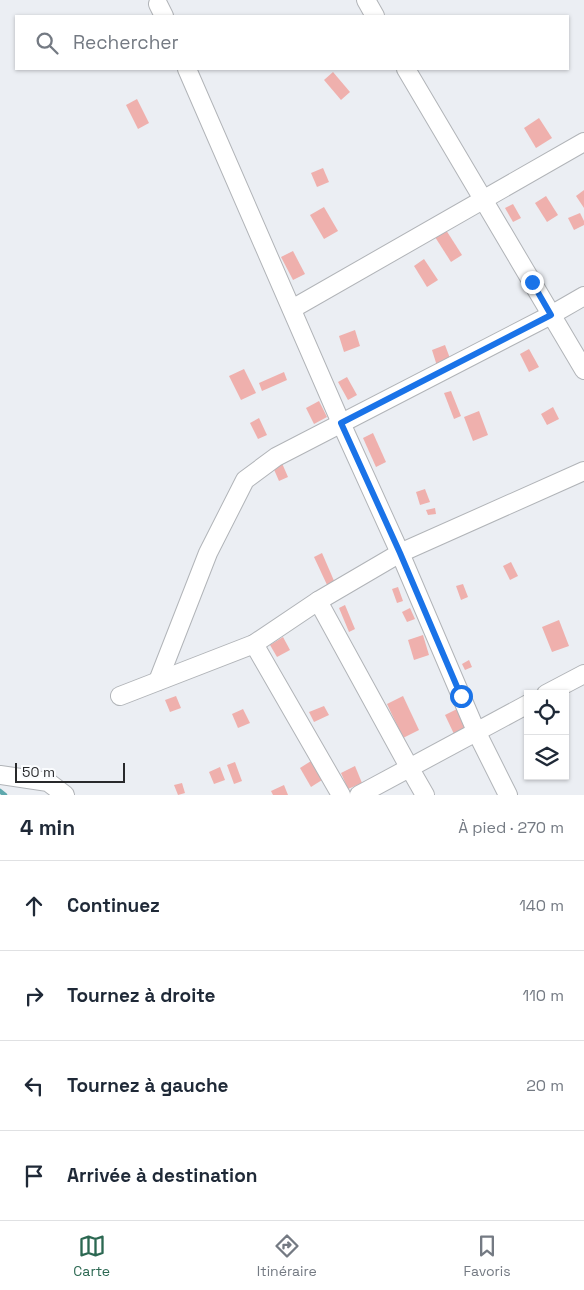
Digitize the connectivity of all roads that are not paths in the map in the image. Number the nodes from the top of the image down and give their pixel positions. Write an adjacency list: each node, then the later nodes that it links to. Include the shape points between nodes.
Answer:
1 (366, 0): 2 (street)
2 (374, 15)
3 (187, 70): 8 (street)
4 (407, 70): 6 (street)
5 (584, 142): 6 (street)
6 (483, 199): 8 (street); 9 (street)
7 (584, 296): 9 (street)
8 (292, 309): 11 (street)
9 (551, 315): 10 (street); 11 (street)
10 (584, 370)
11 (341, 423): 13 (street); 17 (street, via 276,457 245,480 208,553)
12 (584, 471): 13 (street)
13 (400, 553): 14 (street); 21 (street)
14 (318, 601): 15 (street); 22 (street)
15 (254, 644): 17 (street); 25 (street)
16 (584, 674): 18 (street)
17 (158, 682): 19 (street)
18 (554, 690)
19 (120, 696)
20 (524, 706): 21 (street)
21 (476, 731): 22 (street); 28 (street)
22 (409, 767): 26 (street); 27 (street)
23 (0, 775): 24 (street, via 48,782)
24 (65, 795)
25 (341, 795)
26 (359, 795)
27 (425, 795)
28 (508, 795)

